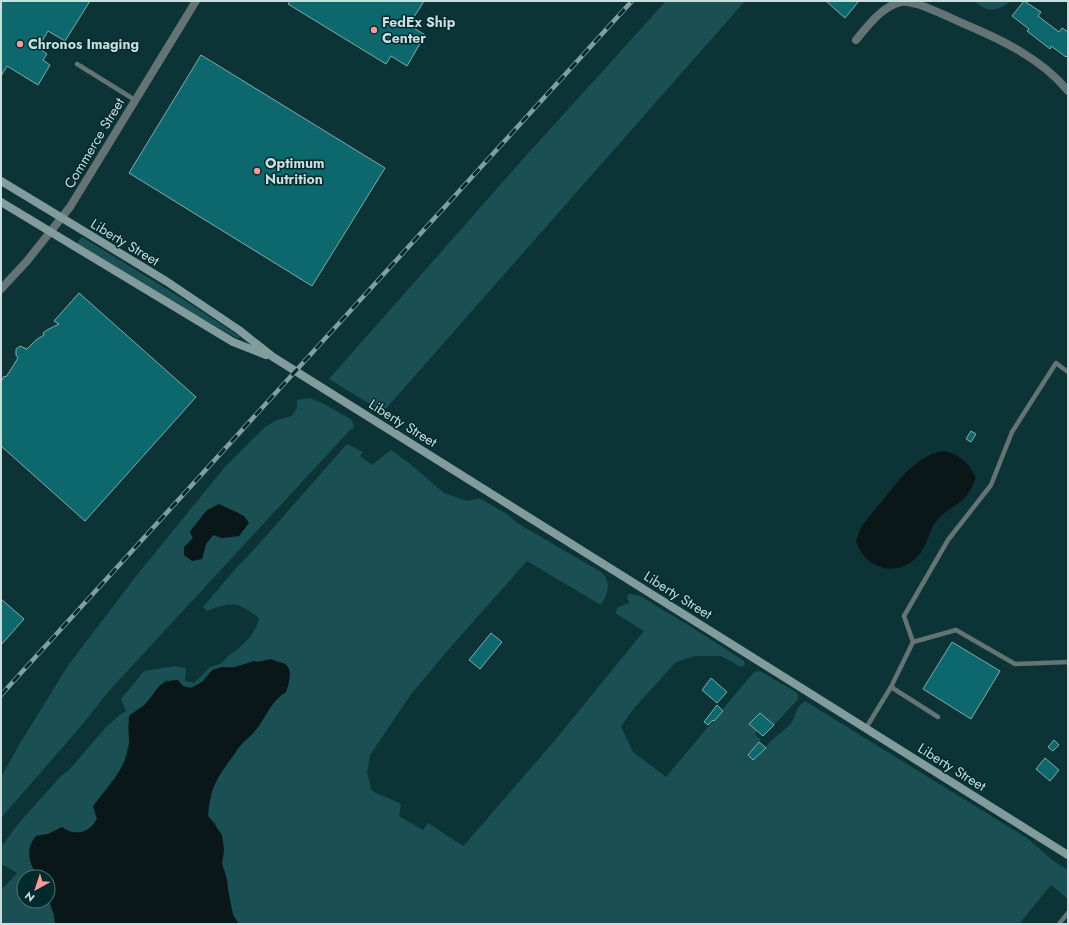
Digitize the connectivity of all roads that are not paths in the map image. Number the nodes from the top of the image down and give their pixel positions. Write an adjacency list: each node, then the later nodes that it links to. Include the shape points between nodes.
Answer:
1 (196, 1): 6 (street, Commerce Street)
2 (903, 1): 3 (street, via 888,7); 5 (street, via 925,6 1008,44 1046,69)
3 (856, 40)
4 (77, 64): 6 (lane)
5 (1068, 91)
6 (135, 100): 9 (street, Commerce Street)
7 (1, 181): 9 (street, Liberty Street)
8 (1, 202): 10 (street, Liberty Street)
9 (61, 218): 10 (street, Commerce Street); 12 (street, Liberty Street, via 166,281 239,330)
10 (50, 232): 11 (street, Commerce Street); 12 (street, Liberty Street, via 233,342)
11 (1, 289)
12 (273, 357): 18 (street, Liberty Street)
13 (1068, 372): 14 (lane, via 1056,363 1012,432 991,485 948,540 904,616)
14 (913, 642): 15 (lane, via 956,630 1015,664); 16 (lane)
15 (1068, 662)
16 (891, 687): 17 (lane); 18 (lane)
17 (938, 717)
18 (866, 728): 19 (street, Liberty Street)
19 (1068, 855)
20 (1067, 915): 21 (lane)
21 (1059, 924)

